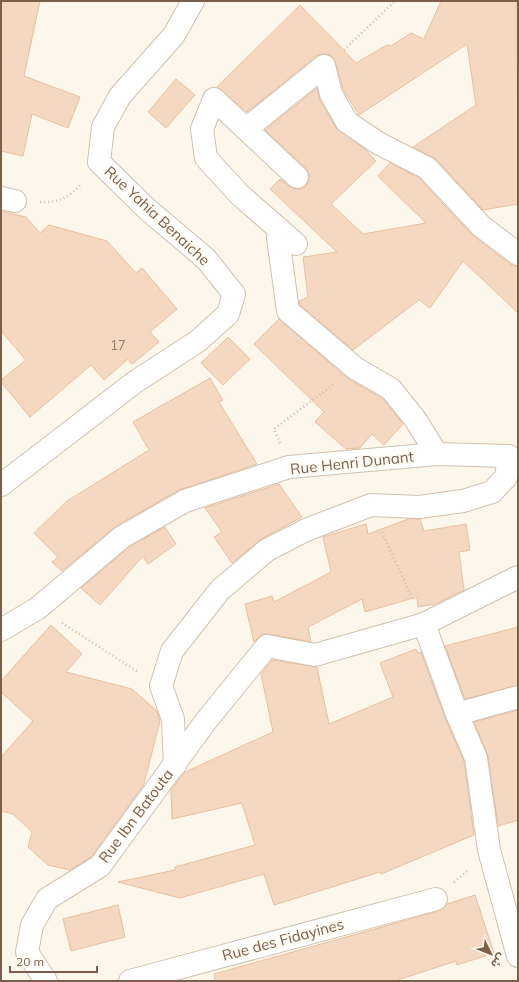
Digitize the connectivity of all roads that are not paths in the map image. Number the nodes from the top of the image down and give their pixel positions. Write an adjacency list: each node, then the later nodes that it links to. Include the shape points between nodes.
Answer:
1 (193, 1): 6 (street, Rue Yahia Benaiche, via 174,35 120,96 103,127 99,162 147,209 206,259 234,294 228,314 198,341 136,382)
2 (246, 129): 3 (street); 4 (street, via 324,66 331,94 347,122 378,143 427,168 481,226); 5 (street, via 214,99 202,129 206,158 287,241 288,312 355,368 391,389 415,419)
3 (297, 177)
4 (518, 254)
5 (437, 454): 9 (street, Rue Henri Dunant, via 289,467 185,501 122,537 38,608); 10 (street, Rue Henri Dunant, via 509,456 506,477 492,492 463,501 419,507 371,505 306,530 267,550 220,590 172,651)
6 (1, 485)
7 (518, 577): 8 (street)
8 (424, 624): 12 (street); 13 (street, via 314,655 267,646 206,721)
9 (1, 630)
10 (161, 686): 13 (street, Rue Ibn Batouta, via 173,719)
11 (518, 697): 12 (street)
12 (458, 714): 15 (street, via 476,758 489,850)
13 (175, 765): 16 (street, Rue Ibn Batouta, via 100,866 47,899 32,925 27,952)
14 (436, 899): 17 (street, Rue des Fidayines)
15 (518, 956)
16 (46, 981)
17 (130, 981)

